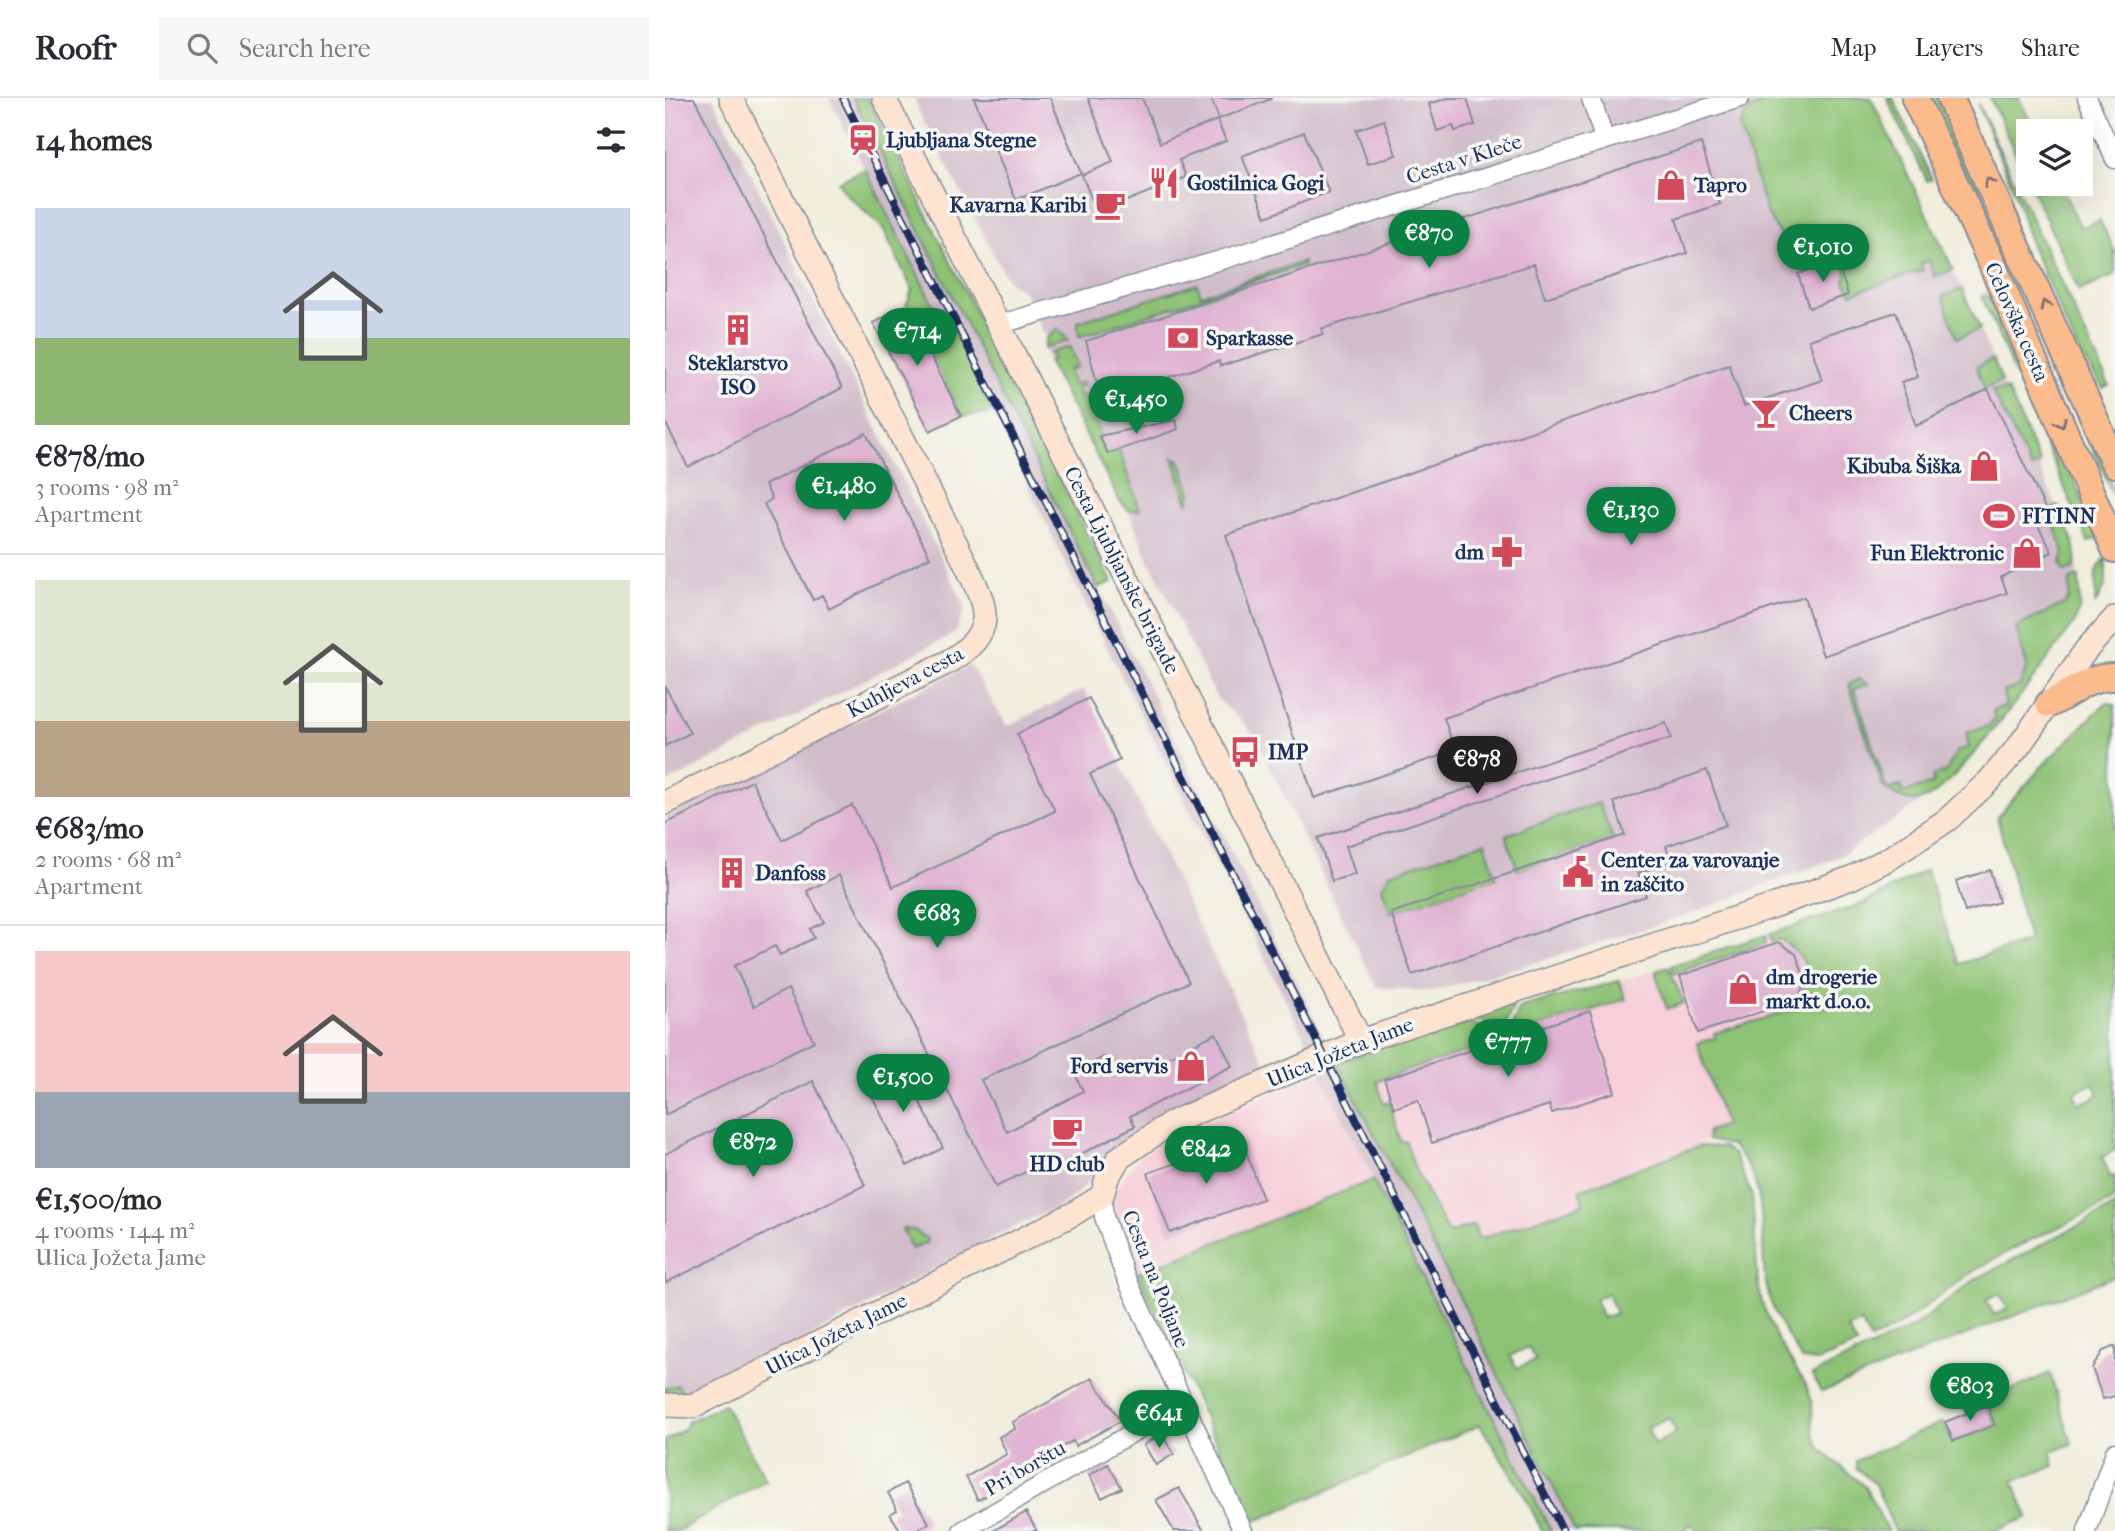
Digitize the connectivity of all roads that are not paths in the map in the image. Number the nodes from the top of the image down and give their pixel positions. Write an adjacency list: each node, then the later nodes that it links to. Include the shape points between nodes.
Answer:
1 (731, 98): 16 (street, Kuhljeva cesta, via 964,560 984,604 986,620 970,649 948,662)
2 (884, 98): 10 (street, Cesta Ljubljanske brigade)
3 (1591, 98): 8 (street)
4 (1740, 98): 8 (street, Cesta v Kleče)
5 (1915, 98): 12 (main road, Celovška cesta, one-way to 12, via 2010,303)
6 (1950, 98): 11 (main road, Celovška cesta, one-way to 6)
7 (2087, 98): 9 (street)
8 (1604, 138): 10 (street, Cesta v Kleče, via 1243,253)
9 (2115, 159)
10 (1000, 324): 17 (street, Cesta Ljubljanske brigade)
11 (2115, 464)
12 (2115, 549)
13 (2115, 618): 15 (street, Ulica Jožeta Jame, via 2086,650)
14 (2115, 677): 15 (main road, via 2091,680)
15 (2049, 704): 17 (street, Ulica Jožeta Jame, via 1989,781 1947,820 1851,878)
16 (665, 803)
17 (1361, 1041): 18 (street, Ulica Jožeta Jame, via 1171,1123 1119,1158)
18 (1102, 1196): 19 (street, Cesta na Poljane, via 1104,1217 1124,1273); 20 (street, Ulica Jožeta Jame, via 694,1406)
19 (1184, 1403): 22 (street, Pri borštu); 23 (street, Cesta na Poljane)
20 (665, 1405)
21 (2115, 1452): 24 (street)
22 (963, 1531)
23 (1243, 1531)
24 (2087, 1531)

